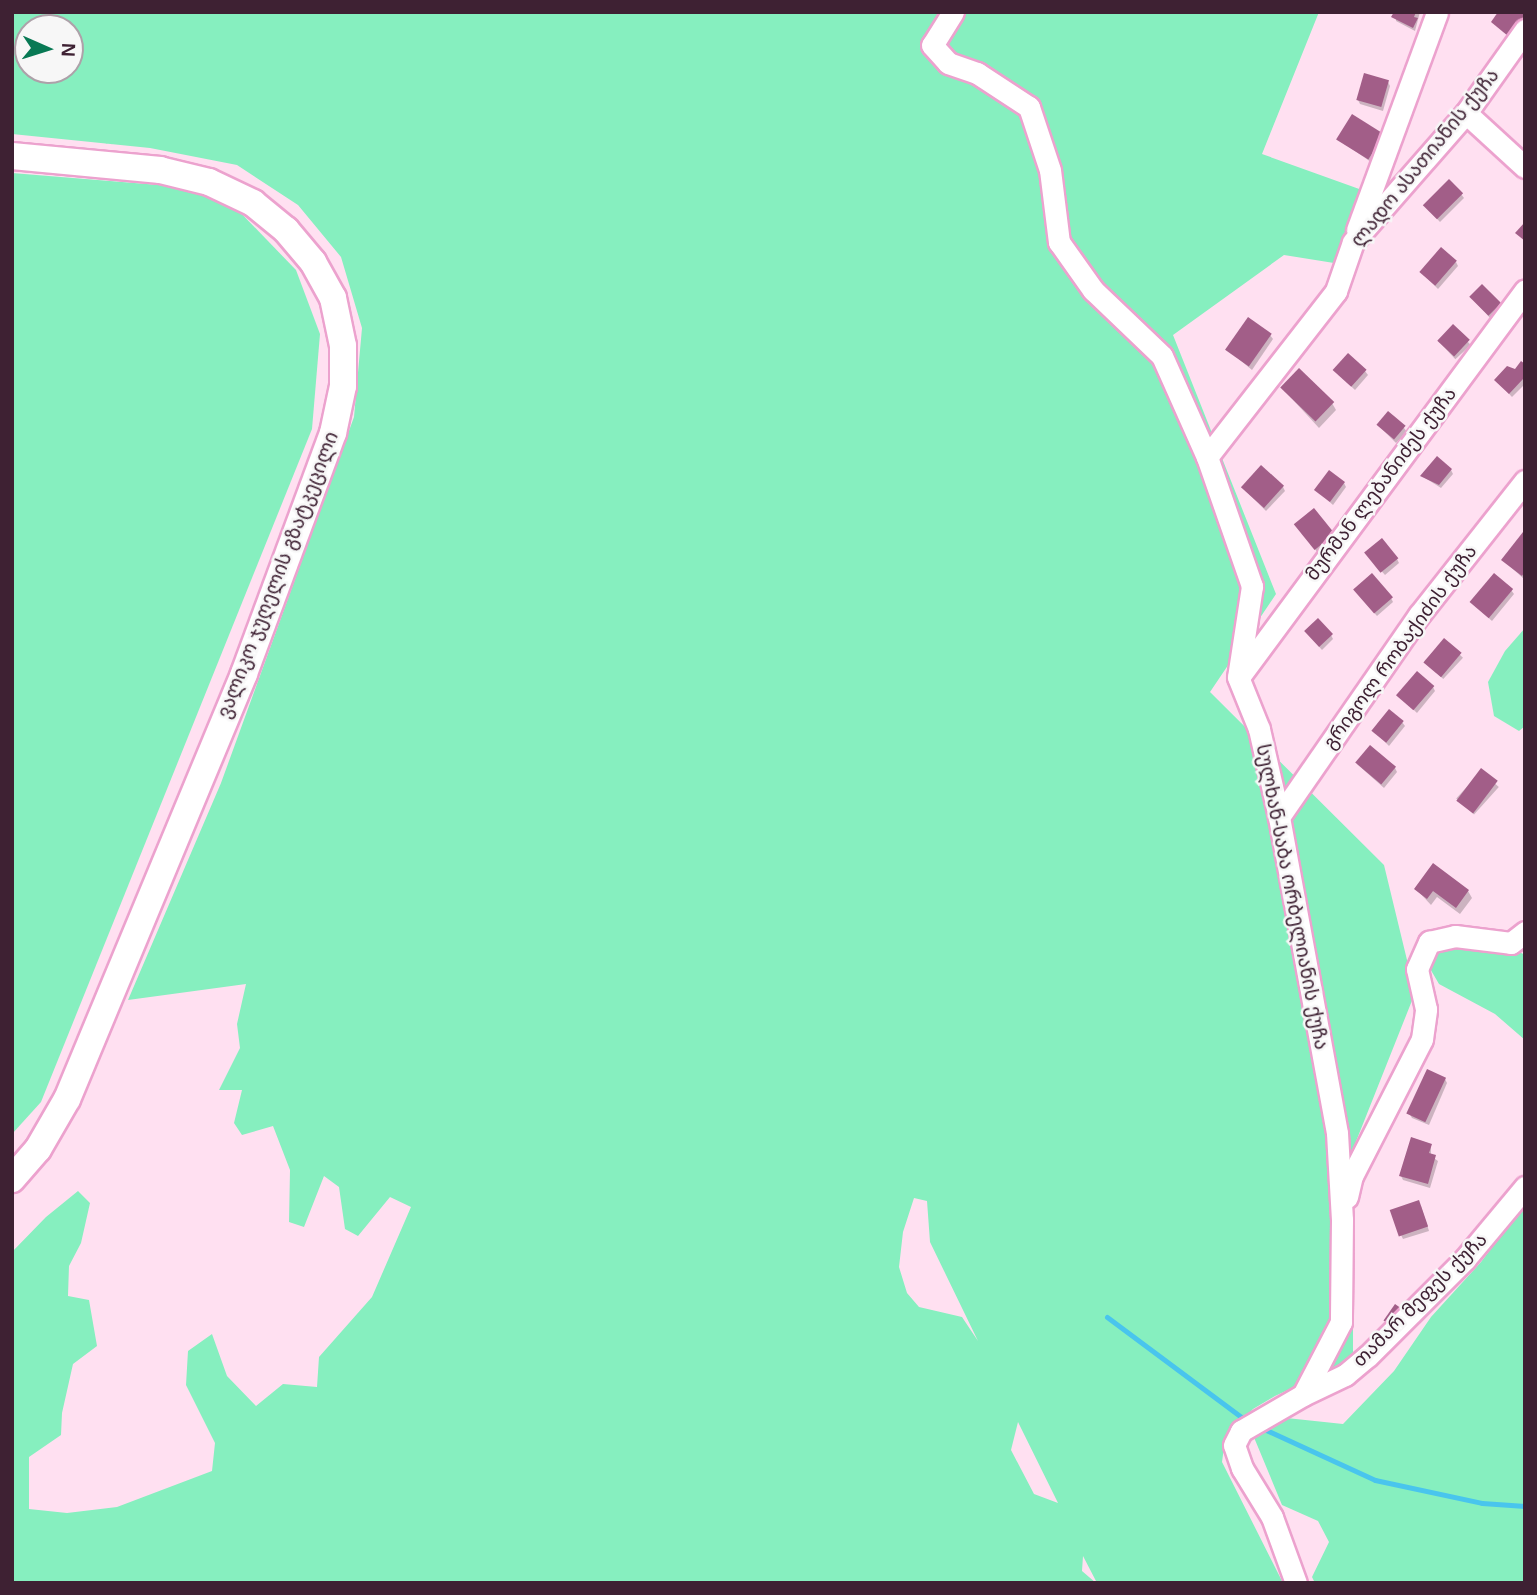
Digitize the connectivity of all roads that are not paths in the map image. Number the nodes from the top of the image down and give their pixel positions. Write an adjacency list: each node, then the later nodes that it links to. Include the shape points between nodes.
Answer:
1 (953, 12): 9 (street, via 932,45 948,63 977,73 1029,107 1049,170 1059,242 1093,290 1162,356)
2 (1437, 12): 7 (street)
3 (1525, 30): 4 (street, ლადო ასათიანის ქუჩა)
4 (1466, 113): 6 (street); 7 (street, ლადო ასათიანის ქუჩა)
5 (12, 156): 14 (main road, ვალიკო ჯუღელის გზატკეცილი, via 160,170 209,182 253,204 286,230 313,262 333,298 343,346 343,386 333,433 244,674 66,1099 38,1149)
6 (1525, 167)
7 (1353, 242): 9 (street, ლადო ასათიანის ქუჩა, via 1336,291)
8 (1525, 290): 11 (street, მურმან ლებანიძეს ქუჩა)
9 (1207, 457): 11 (street, via 1252,586)
10 (1525, 481): 12 (street, გრიგოლ რობაქიძის ქუჩა, via 1419,615)
11 (1238, 677): 12 (street, სულხან-საბა ორბელიანის ქუჩა, via 1259,729)
12 (1279, 817): 16 (street, სულხან-საბა ორბელიანის ქუჩა, via 1337,1133)
13 (1525, 932): 16 (street, via 1511,943 1455,936 1429,942 1418,969 1426,1009 1422,1038 1352,1176)
14 (12, 1179)
15 (1525, 1187): 17 (street, თამარ მეფეს ქუჩა, via 1465,1259 1368,1356 1345,1375)
16 (1342, 1220): 17 (street, სულხან-საბა ორბელიანის ქუჩა, via 1341,1322)
17 (1303, 1395): 18 (street, თამარ მეფეს ქუჩა, via 1241,1431 1234,1446 1272,1517)
18 (1296, 1583)

